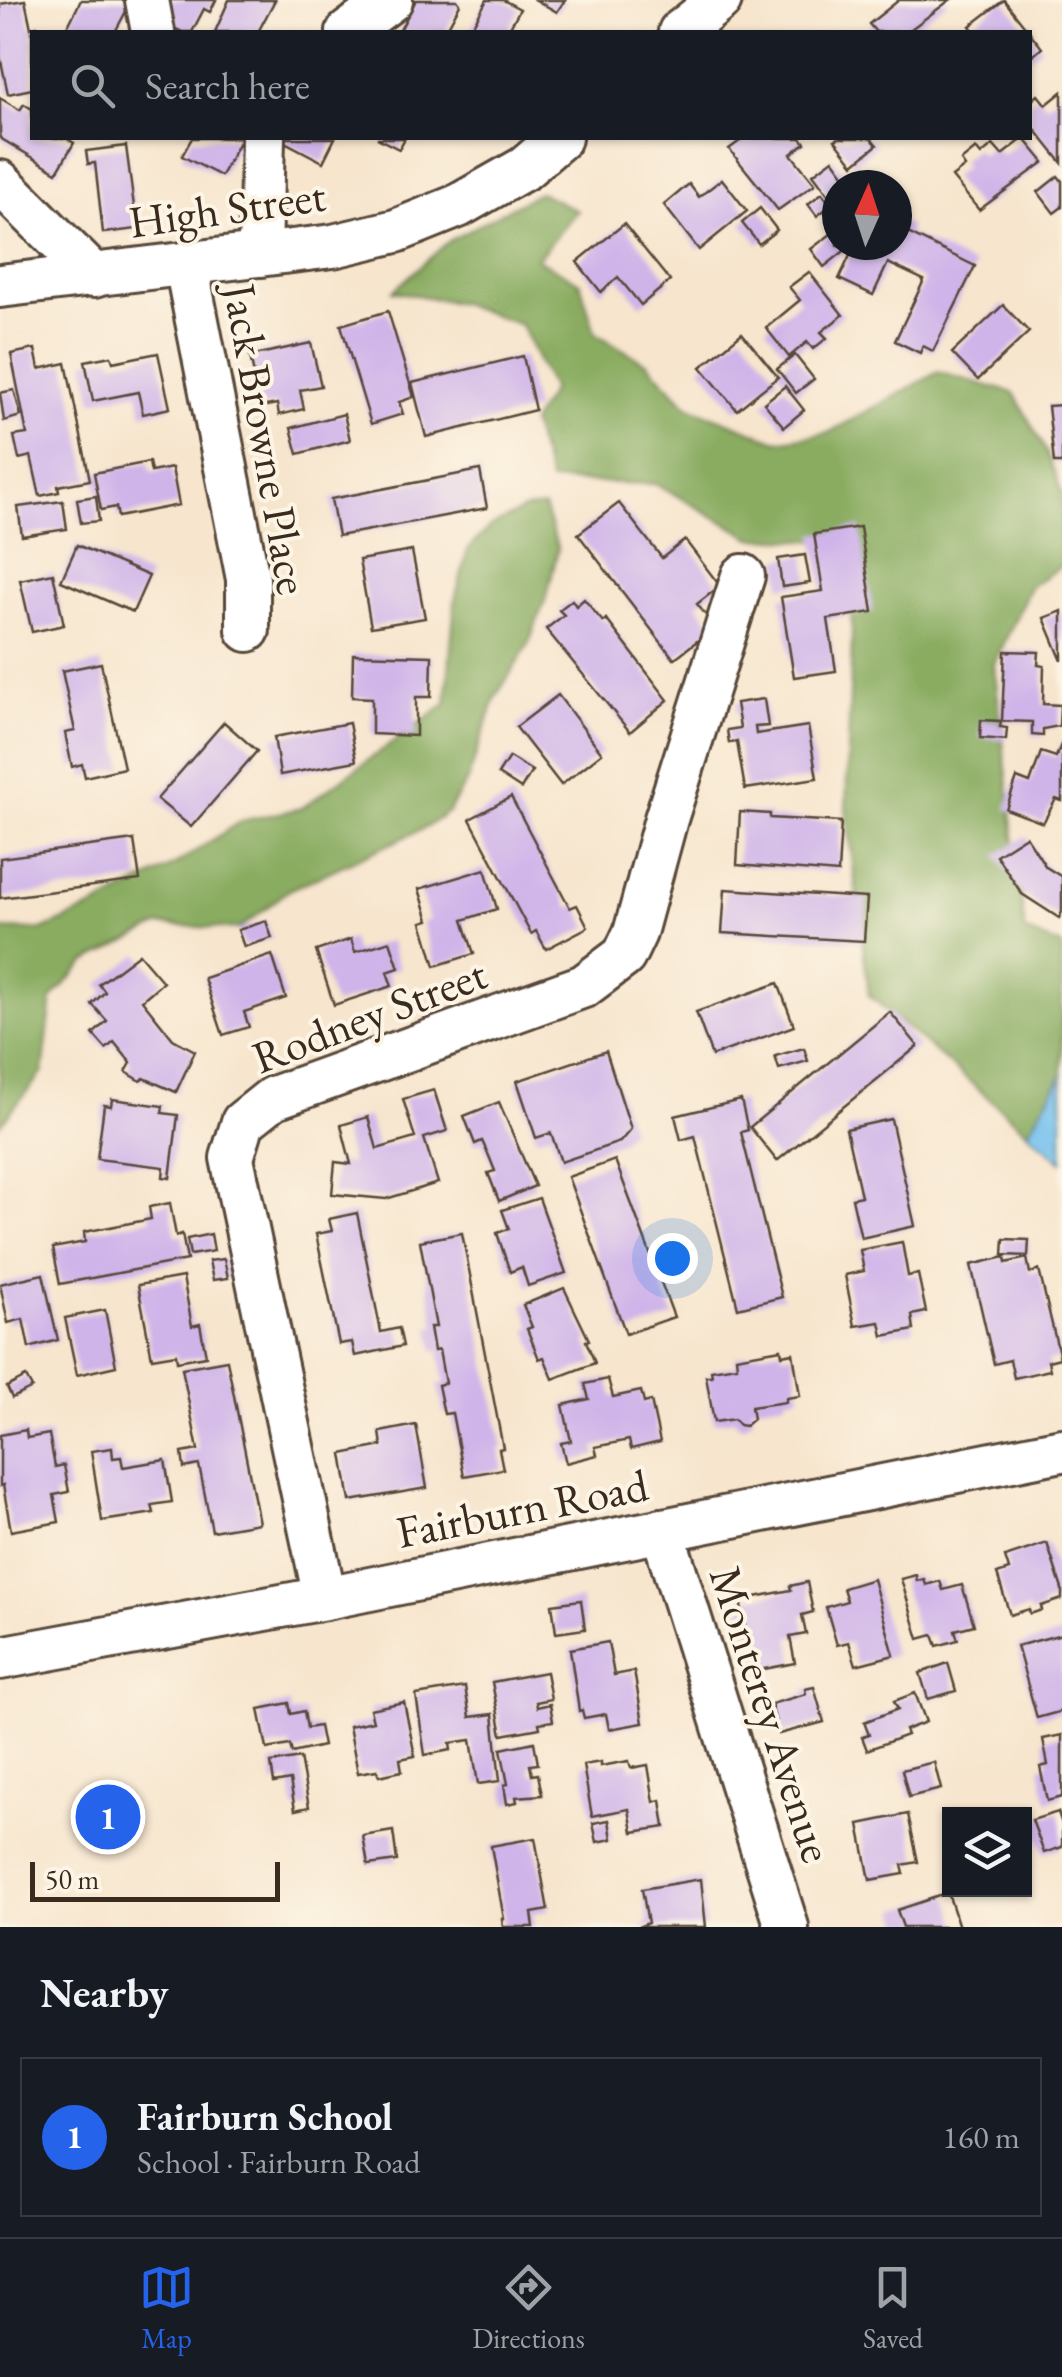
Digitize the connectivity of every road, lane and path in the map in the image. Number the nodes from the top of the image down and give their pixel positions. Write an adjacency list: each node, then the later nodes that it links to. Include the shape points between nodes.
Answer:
1 (148, 0): 4 (street)
2 (391, 0): 5 (street)
3 (720, 0): 6 (street)
4 (152, 30)
5 (351, 30)
6 (682, 30)
7 (263, 140): 10 (street)
8 (558, 140): 10 (street, High Street, via 526,168 396,232)
9 (0, 182): 12 (street)
10 (260, 256): 11 (street, High Street)
11 (186, 265): 12 (street, High Street); 15 (street, Jack Browne Place, via 248,579)
12 (94, 276): 13 (street, High Street)
13 (0, 286)
14 (742, 576): 18 (street, Rodney Street, via 624,956 584,986 272,1098 243,1122 232,1158)
15 (248, 630)
16 (1062, 1450): 17 (street, Fairburn Road)
17 (662, 1530): 18 (street, Fairburn Road); 20 (street, Monterey Avenue)
18 (325, 1598): 19 (street, Fairburn Road)
19 (0, 1658)
20 (787, 1927)

